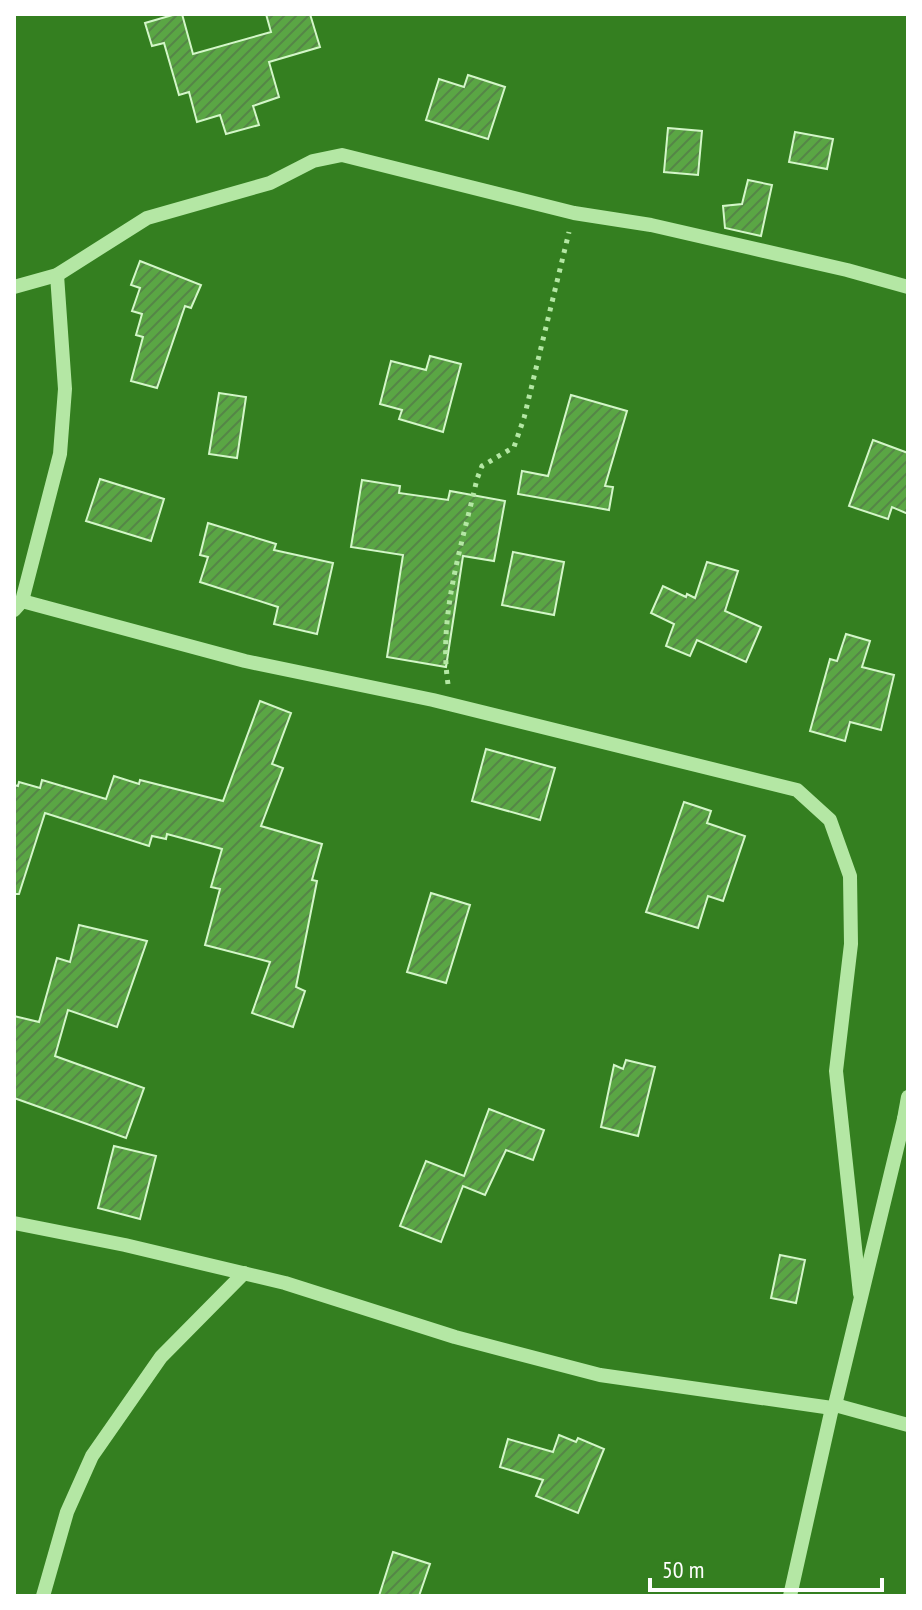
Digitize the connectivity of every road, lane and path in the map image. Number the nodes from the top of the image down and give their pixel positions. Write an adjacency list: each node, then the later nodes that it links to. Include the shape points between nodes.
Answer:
1 (574, 213): 2 (street, via 342,155 313,161 270,183 147,218); 4 (street, via 651,225); 6 (path, via 514,447 482,466 477,479 449,607 446,667)
2 (57, 275): 3 (street); 5 (street, via 65,389 60,454)
3 (14, 287)
4 (908, 287)
5 (18, 606): 6 (street)
6 (451, 705): 11 (street, via 797,790 830,820 850,876 851,944 836,1071)
7 (908, 1097): 8 (street)
8 (906, 1116): 11 (street)
9 (14, 1223): 10 (street)
10 (244, 1273): 12 (street, via 600,1375); 14 (street, via 161,1357 92,1456 67,1512)
11 (860, 1294): 12 (street)
12 (833, 1406): 13 (street); 15 (street)
13 (908, 1425)
14 (43, 1596)
15 (790, 1596)

